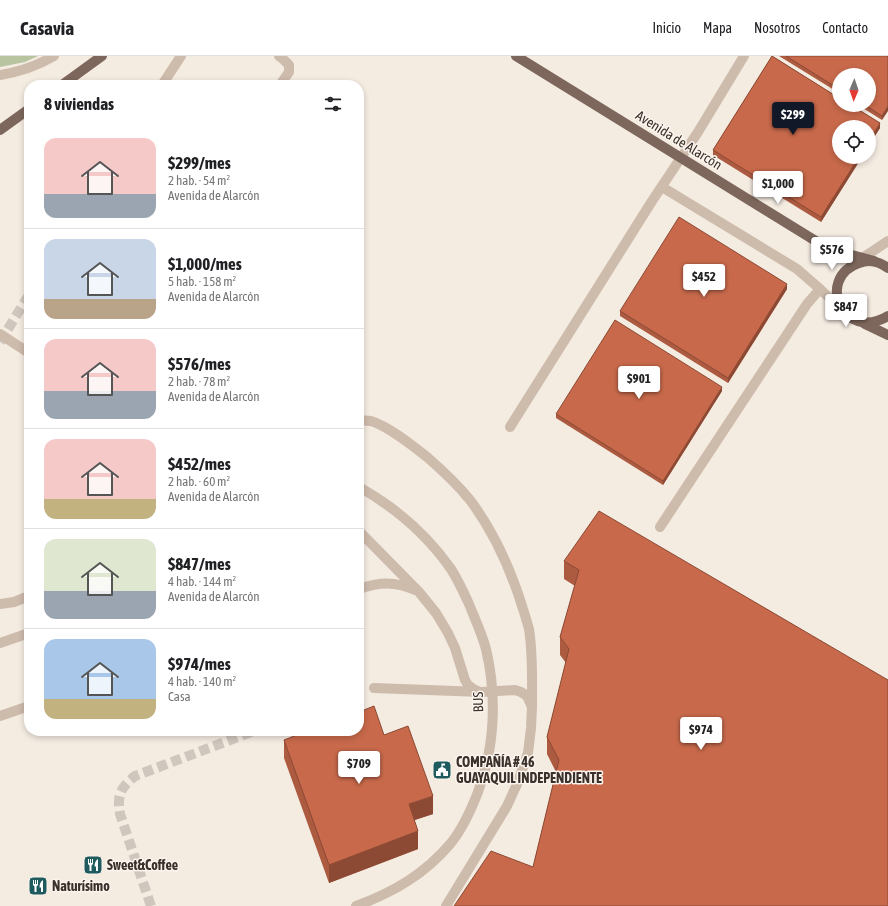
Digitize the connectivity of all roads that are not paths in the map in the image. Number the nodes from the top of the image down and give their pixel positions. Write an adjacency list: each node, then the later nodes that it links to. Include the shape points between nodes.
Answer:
1 (54, 56): 7 (lane, via 27,69)
2 (102, 56): 8 (main road)
3 (181, 56): 9 (lane)
4 (279, 56): 10 (lane, via 289,65 289,72)
5 (516, 56): 13 (main road, Avenida de Alarcón)
6 (744, 56): 13 (lane)
7 (0, 75)
8 (69, 80)
9 (165, 80)
10 (283, 80)
11 (24, 113): 12 (main road)
12 (0, 130)
13 (680, 157): 14 (lane); 16 (main road, Avenida de Alarcón, via 825,246 837,252)
14 (662, 187): 20 (lane, via 797,270); 28 (lane)
15 (888, 241): 16 (lane)
16 (863, 258): 17 (main road, Avenida de Alarcón); 18 (lane)
17 (874, 261): 18 (main road, via 863,261); 19 (main road, Avenida de Alarcón)
18 (853, 265): 21 (main road, via 844,272 839,281 838,302)
19 (888, 268)
20 (820, 289): 21 (lane); 30 (lane, via 807,304)
21 (844, 312): 23 (main road)
22 (888, 316): 23 (main road, via 881,321)
23 (861, 323): 25 (main road)
24 (0, 334): 26 (lane)
25 (888, 335)
26 (24, 350)
27 (364, 421): 40 (lane, via 381,425 421,452 469,499 488,526 519,594 528,628 532,659)
28 (510, 427)
29 (364, 491): 43 (lane, BUS, via 379,499 419,532 451,570 465,596 486,648 492,680 493,705 487,761 481,783 464,824 452,842 416,876 394,890)
30 (660, 527)
31 (364, 536): 33 (lane)
32 (364, 588): 33 (lane, via 394,583)
33 (418, 592): 39 (lane, via 436,613 448,633 468,685)
34 (24, 598): 35 (lane)
35 (0, 604)
36 (24, 634): 37 (lane)
37 (0, 643)
38 (374, 688): 39 (lane)
39 (482, 692): 40 (lane, via 515,690 527,696)
40 (532, 707): 44 (lane, via 528,753 518,782 507,806)
41 (24, 708): 42 (lane)
42 (0, 716)
43 (356, 906)
44 (446, 906)

